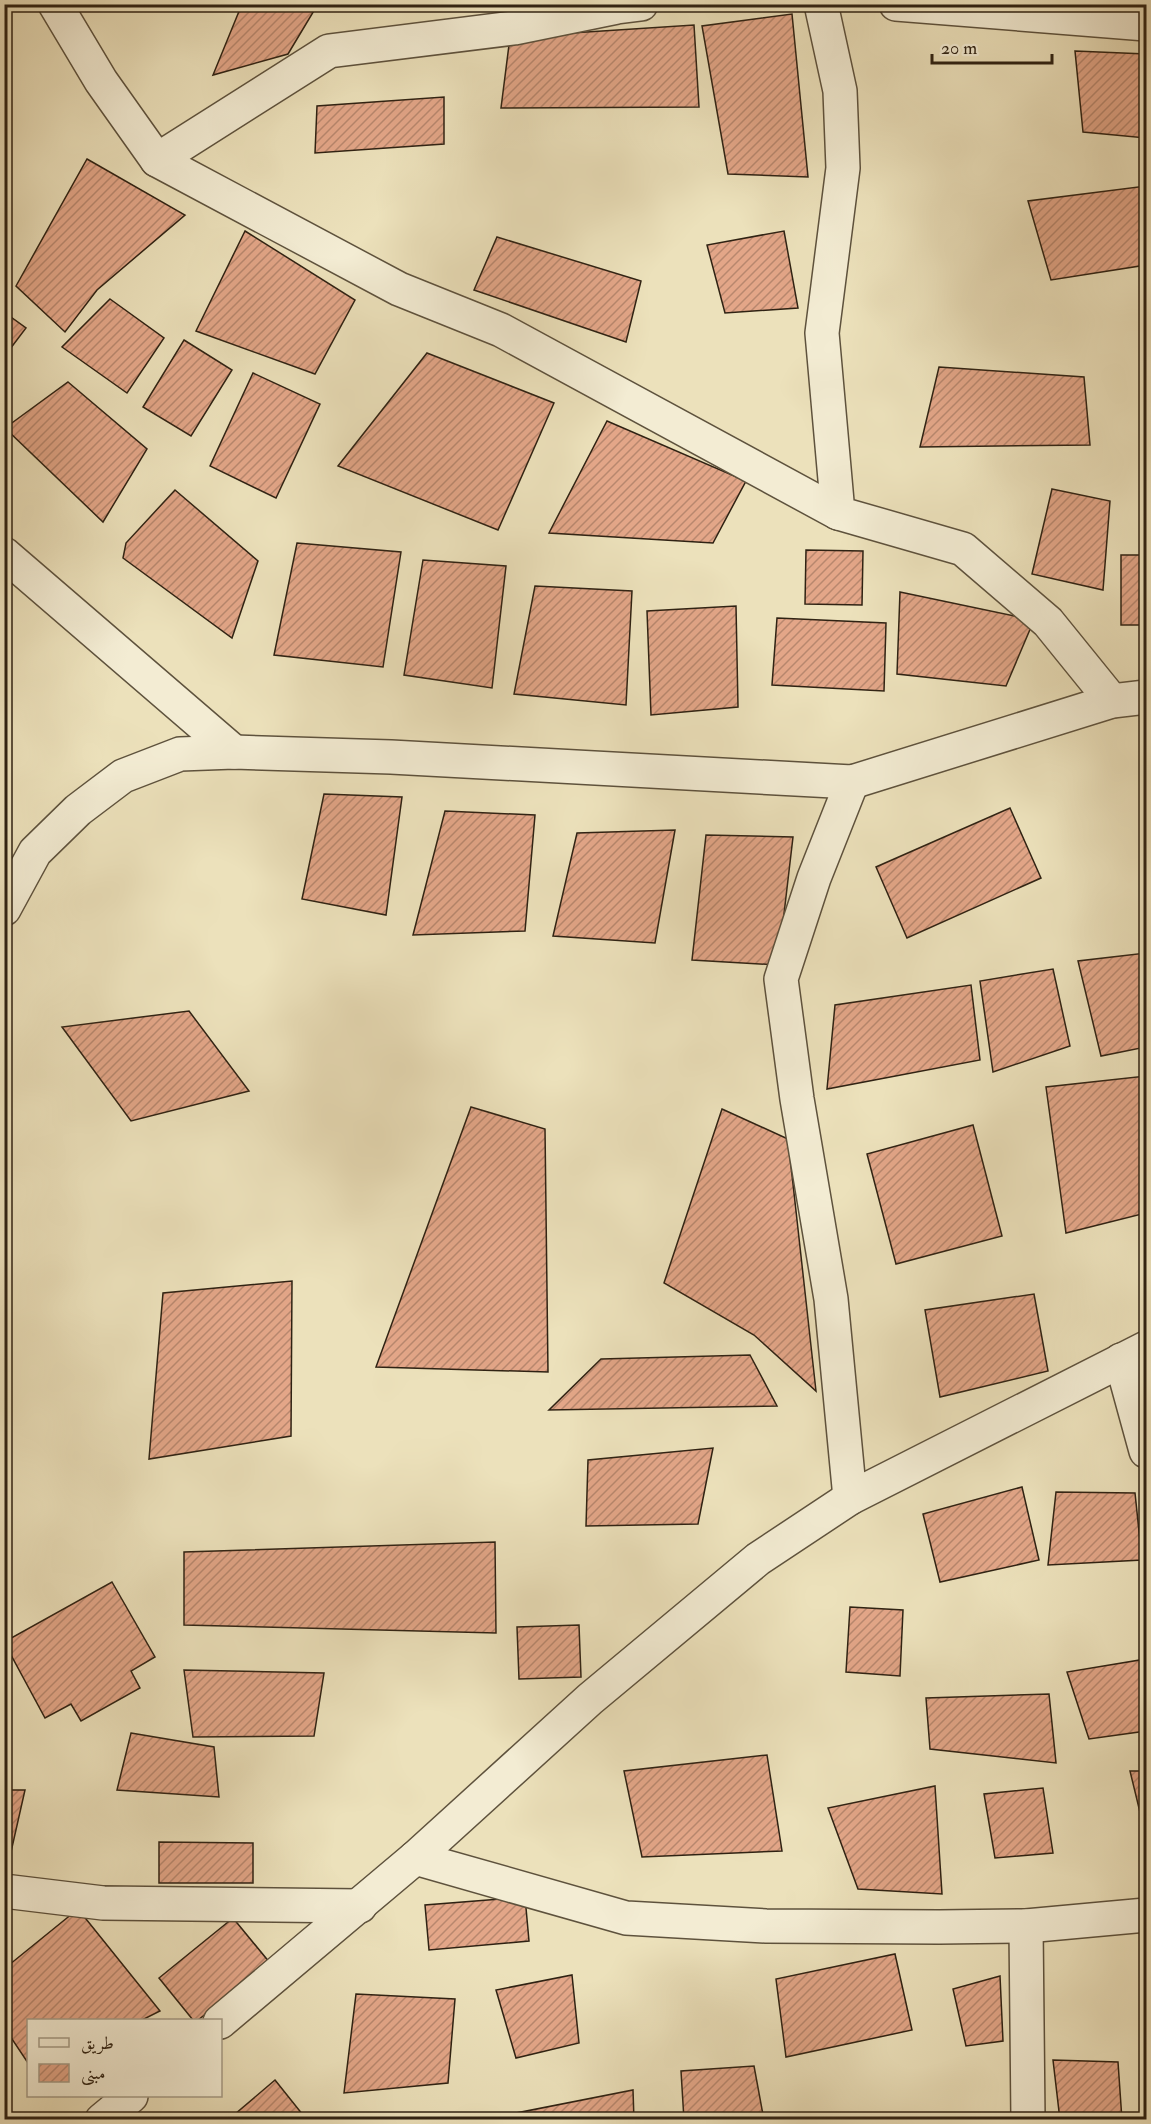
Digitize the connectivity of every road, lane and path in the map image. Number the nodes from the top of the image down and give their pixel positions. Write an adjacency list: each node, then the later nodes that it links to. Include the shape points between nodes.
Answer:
1 (55, 4): 6 (street, via 101,81)
2 (642, 4): 6 (street, via 514,28 329,51)
3 (821, 4): 7 (street, via 840,91 843,168 822,333)
4 (896, 4): 5 (street)
5 (1146, 24)
6 (157, 160): 7 (street, via 399,289 501,330)
7 (838, 513): 10 (street, via 963,549 1048,622)
8 (4, 554): 11 (street)
9 (1146, 697): 10 (street)
10 (1112, 701): 12 (street)
11 (234, 752): 12 (street); 13 (street, via 180,754 123,776 78,810 35,852)
12 (852, 782): 16 (street, via 814,878 781,979 796,1099 831,1299)
13 (4, 909)
14 (1133, 1354): 15 (street); 16 (street)
15 (1146, 1451)
16 (850, 1498): 17 (street, via 758,1559 590,1699)
17 (415, 1858): 19 (street); 21 (street, via 626,1918 766,1926)
18 (4, 1891): 19 (street, via 103,1903)
19 (360, 1906): 22 (street)
20 (1146, 1915): 21 (street)
21 (1026, 1926): 25 (street)
22 (222, 2020)
23 (130, 2097): 24 (street)
24 (102, 2120)
25 (1028, 2120)

